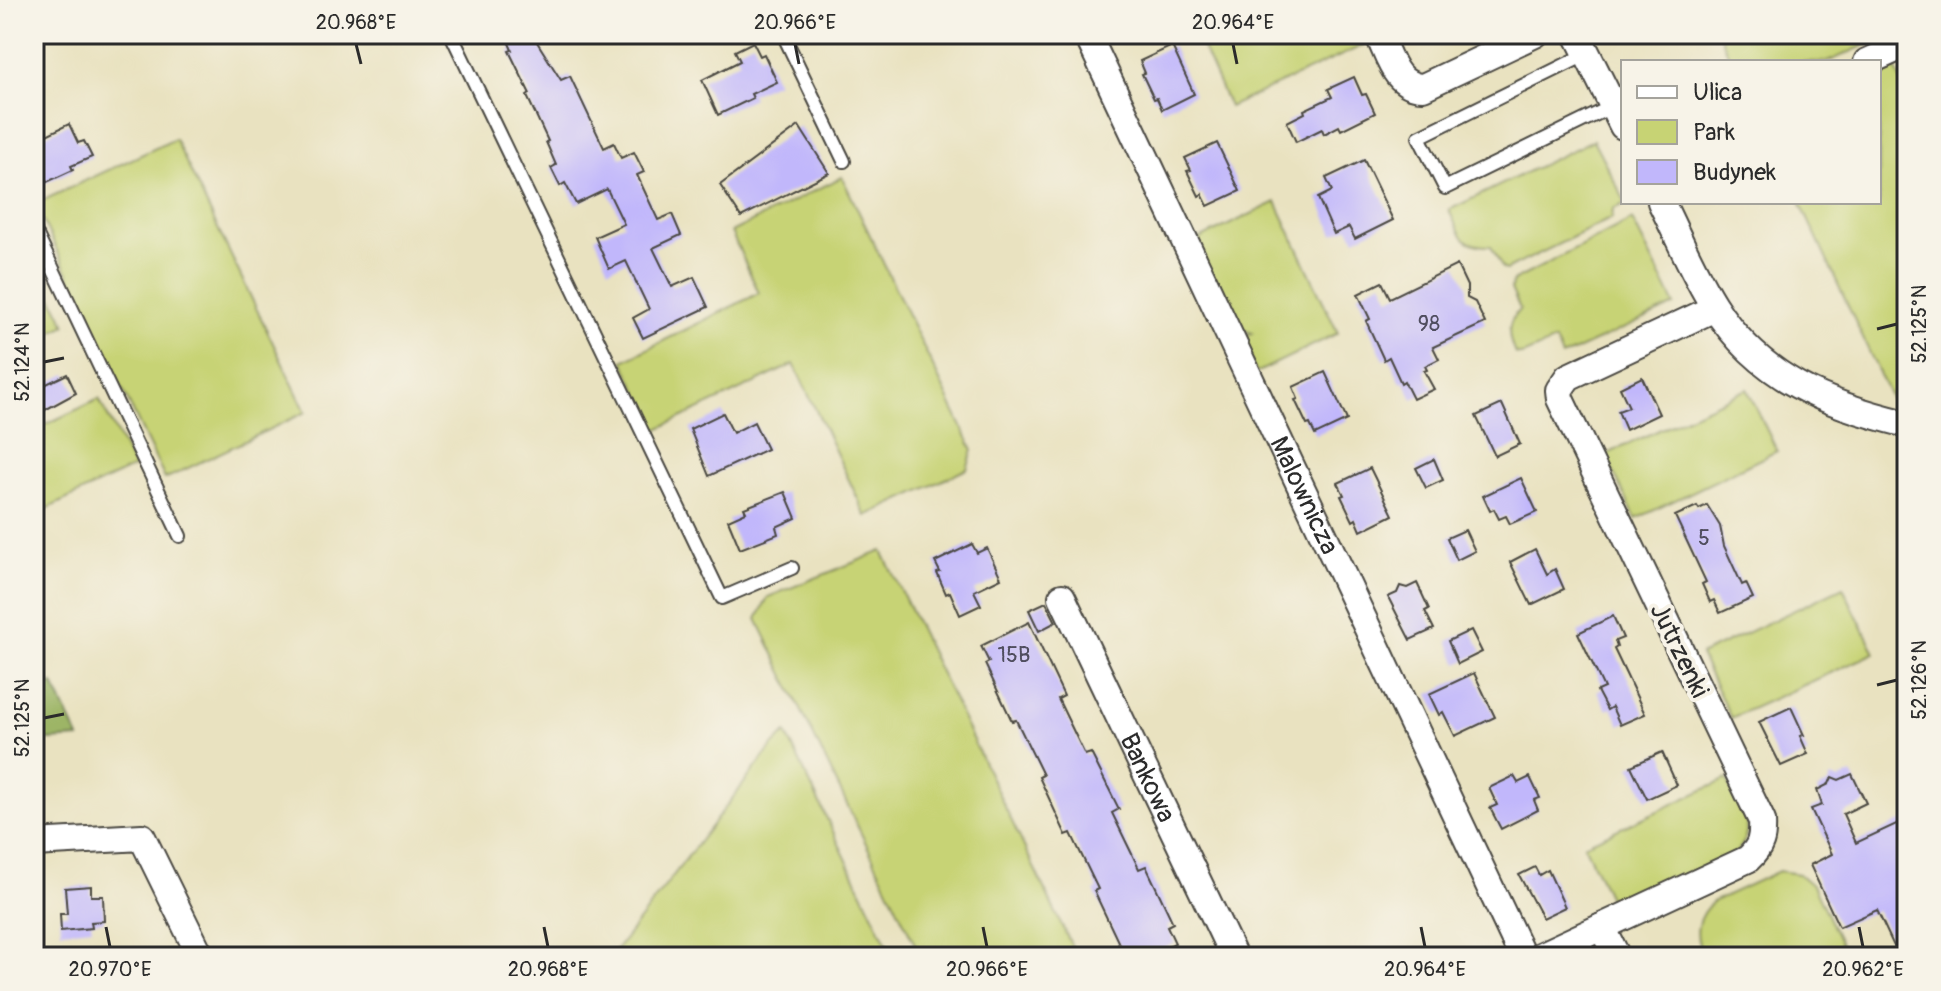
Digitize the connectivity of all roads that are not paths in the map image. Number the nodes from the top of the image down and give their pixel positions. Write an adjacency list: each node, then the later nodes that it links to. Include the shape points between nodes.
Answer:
1 (451, 34): 16 (lane, via 722,598)
2 (783, 34): 10 (lane)
3 (1087, 34): 22 (street, Malownicza)
4 (1378, 34): 5 (street, via 1399,77 1405,84 1423,87)
5 (1535, 34)
6 (1582, 44): 9 (street); 9 (lane, via 1419,137 1445,188)
7 (1907, 44): 8 (street)
8 (1871, 60)
9 (1618, 116)
10 (844, 161)
11 (1662, 204): 13 (street)
12 (34, 229): 15 (lane)
13 (1715, 308): 14 (street, via 1750,350 1788,381 1837,406); 19 (street, Jutrzenki, via 1568,377 1559,390 1762,821 1763,838 1748,859)
14 (1907, 424)
15 (180, 536)
16 (792, 568)
17 (1062, 597): 21 (street, Bankowa)
18 (34, 843): 20 (street, via 142,837)
19 (1602, 927): 23 (street, Jutrzenki); 24 (street)
20 (201, 957)
21 (1234, 957)
22 (1523, 957)
23 (1537, 957)
24 (1617, 957)

